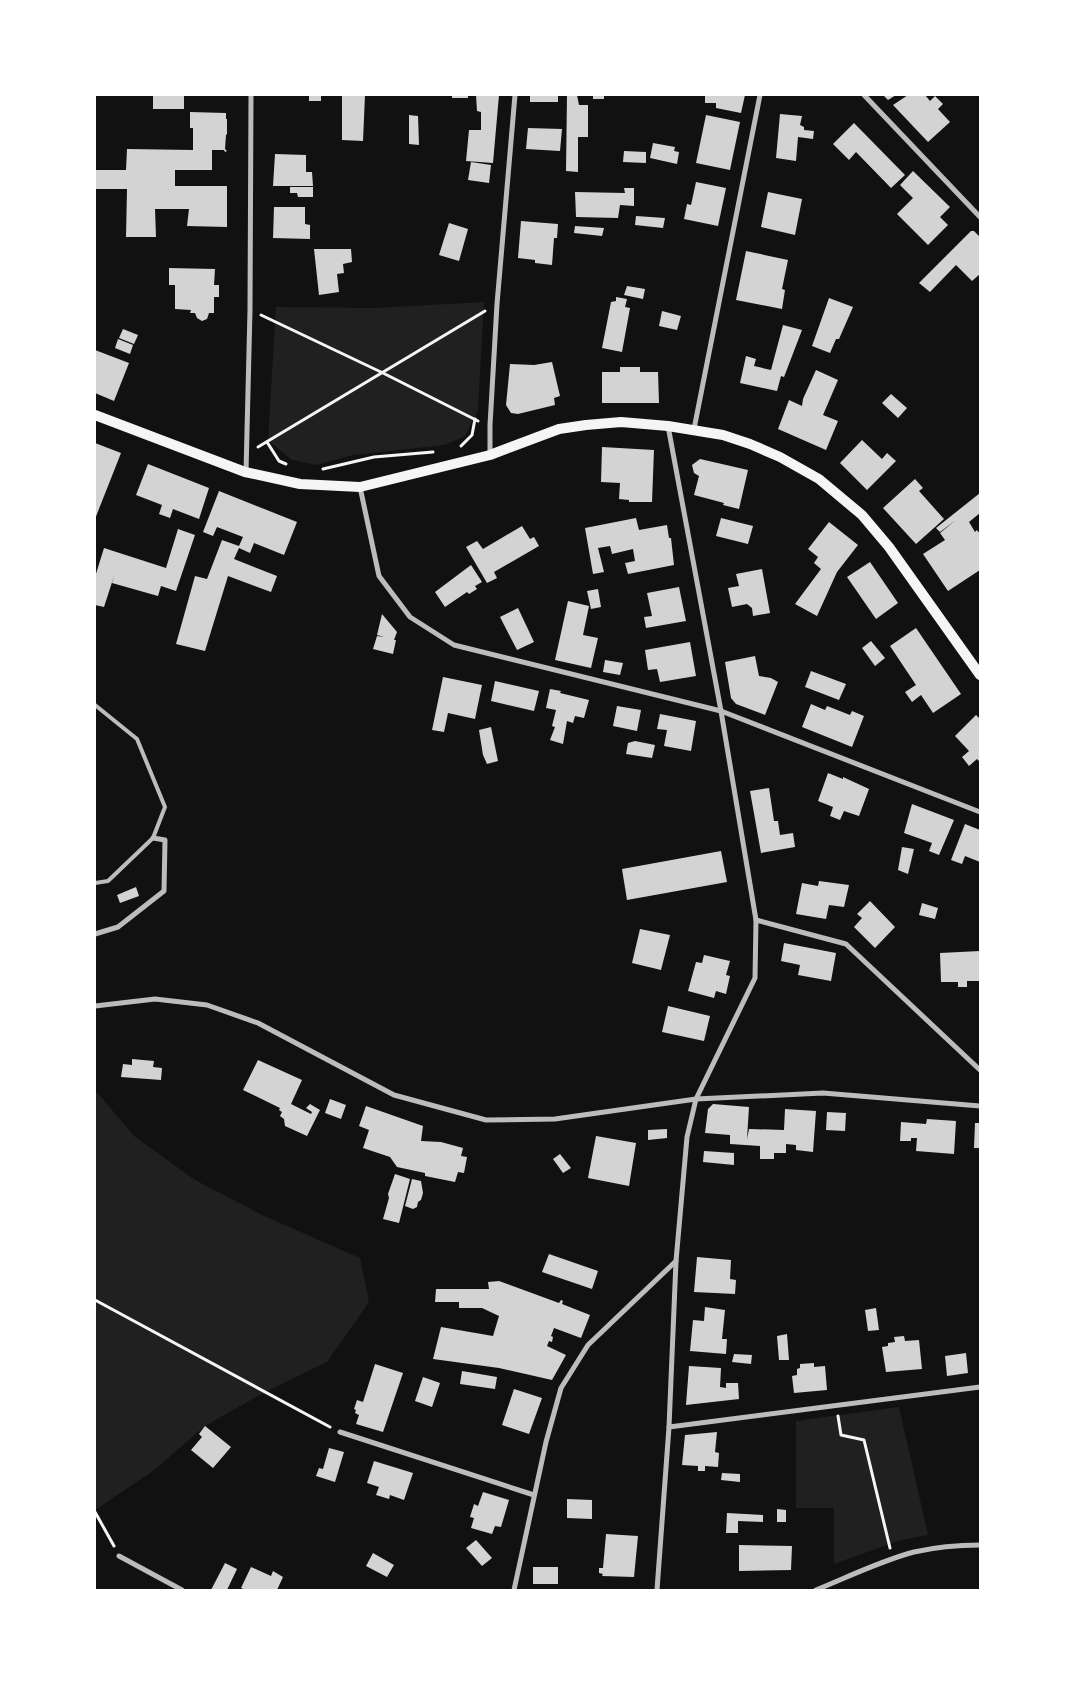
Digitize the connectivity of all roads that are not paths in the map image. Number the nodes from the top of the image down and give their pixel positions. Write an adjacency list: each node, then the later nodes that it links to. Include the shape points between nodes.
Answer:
1 (251, 95): 10 (street)
2 (515, 95): 9 (street, via 497,304)
3 (760, 95): 8 (street)
4 (864, 95): 5 (street)
5 (980, 217)
6 (95, 415): 10 (main road)
7 (668, 426): 8 (main road); 9 (main road, via 621,422 559,429); 14 (street)
8 (694, 429): 12 (main road, via 741,441 780,456 841,496 889,547)
9 (490, 455): 11 (main road)
10 (246, 472): 11 (main road, via 300,484)
11 (360, 488): 14 (street, via 379,576 410,617 454,645)
12 (980, 675)
13 (95, 705): 16 (lane, via 137,739 165,807)
14 (721, 711): 15 (street); 18 (street)
15 (980, 812)
16 (153, 838): 17 (lane, via 108,881); 19 (street, via 165,840 164,891 118,927)
17 (95, 882)
18 (756, 920): 21 (street, via 846,944); 22 (street, via 755,978)
19 (95, 934)
20 (95, 1006): 22 (street, via 155,999 207,1005 258,1023 394,1095 486,1120 555,1119)
21 (980, 1070)
22 (696, 1099): 23 (street, via 823,1093); 24 (street, via 687,1137)
23 (980, 1106)
24 (676, 1261): 26 (street); 28 (street, via 588,1345 561,1388)
25 (980, 1387): 26 (street)
26 (669, 1427): 33 (street)
27 (340, 1432): 28 (street)
28 (534, 1495): 32 (street)
29 (980, 1544): 34 (street, via 939,1547 892,1559)
30 (119, 1556): 31 (street)
31 (182, 1590)
32 (514, 1590)
33 (658, 1590)
34 (816, 1590)

